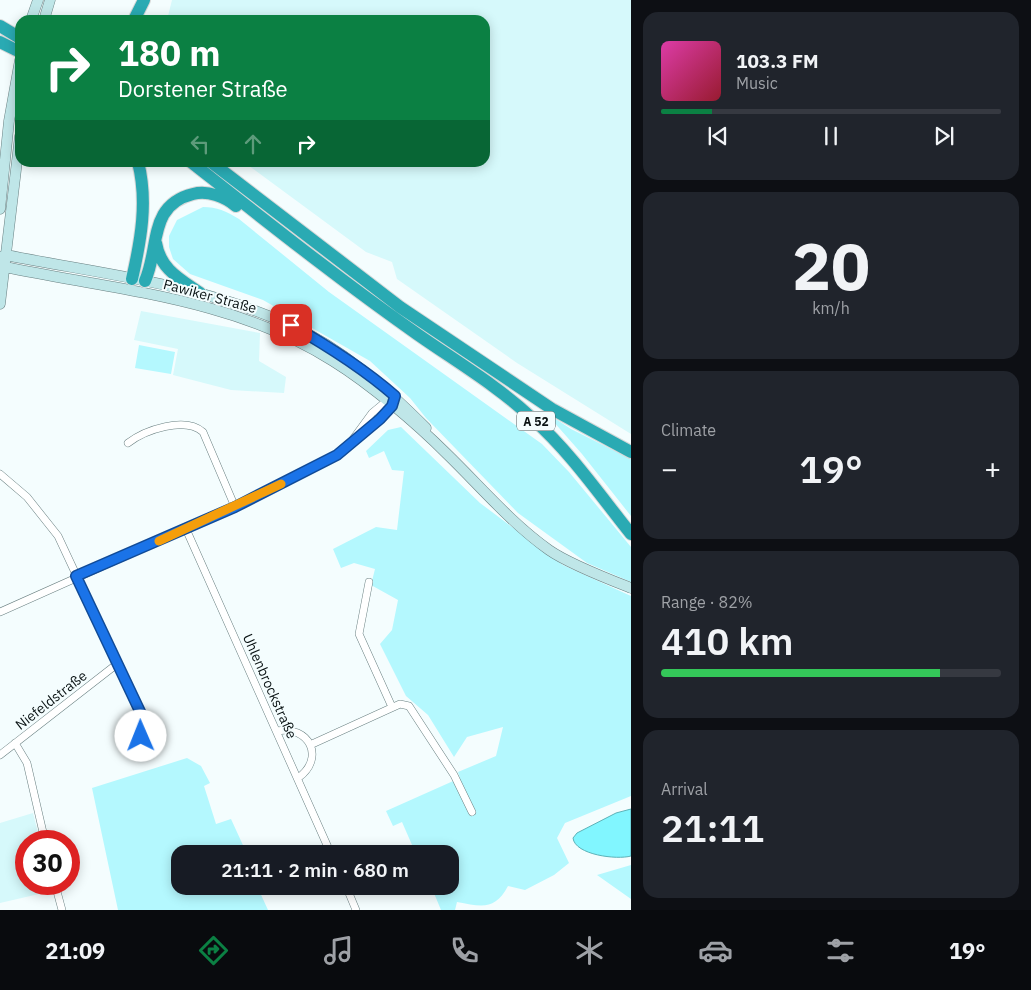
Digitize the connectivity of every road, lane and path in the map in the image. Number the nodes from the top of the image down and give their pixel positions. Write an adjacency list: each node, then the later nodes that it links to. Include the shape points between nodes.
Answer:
1 (38, 0): 5 (street)
2 (50, 0): 6 (street)
3 (144, 0): 7 (highway)
4 (148, 0): 8 (highway)
5 (33, 15)
6 (46, 15)
7 (136, 15)
8 (142, 15)
9 (0, 20): 11 (highway)
10 (0, 26): 12 (highway)
11 (15, 28)
12 (15, 35)
13 (0, 42): 14 (highway)
14 (15, 50)
15 (15, 89): 22 (street)
16 (16, 167): 25 (street)
17 (139, 167): 26 (highway, via 144,206)
18 (198, 167): 24 (highway, A 52)
19 (218, 167): 21 (highway, A 52)
20 (227, 167): 21 (highway, via 250,186)
21 (255, 195): 32 (highway, A 52, via 400,307 552,409)
22 (0, 210)
23 (155, 238): 24 (highway, via 162,216 171,204 198,193 230,201 273,233); 26 (highway, via 150,269); 28 (highway, via 166,267)
24 (295, 244): 36 (highway, A 52, via 485,379 532,418 586,474)
25 (3, 261): 26 (street, Pawiker Straße); 27 (street, Pawiker Straße); 29 (street)
26 (139, 280): 27 (street, Pawiker Straße); 28 (street, Pawiker Straße)
27 (136, 292): 30 (street, Pawiker Straße, via 251,320 334,361)
28 (200, 293): 30 (street, Pawiker Straße, via 291,325 350,361)
29 (0, 304)
30 (390, 401): 34 (street, via 337,455); 39 (street, Pawiker Straße, via 549,550)
31 (128, 443): 34 (street, via 139,434 164,428 186,424 197,427 203,432)
32 (631, 452)
33 (0, 474): 37 (street, via 48,522 67,553)
34 (235, 507): 35 (street)
35 (186, 529): 37 (street); 43 (street, Uhlenbrockstraße)
36 (631, 534)
37 (76, 576): 40 (street); 41 (street)
38 (369, 582): 42 (street, via 359,634)
39 (631, 588)
40 (0, 612)
41 (117, 664): 44 (street, via 145,722); 45 (street, Niefeldstraße)
42 (392, 707): 46 (street); 49 (street, via 400,704 409,706 454,775)
43 (277, 731): 46 (street, via 296,731); 48 (street, Uhlenbrockstraße)
44 (141, 736)
45 (15, 743): 47 (street, Niefeldstraße); 50 (street, via 27,764)
46 (310, 745): 48 (street, via 312,760)
47 (0, 755)
48 (298, 778): 51 (street, Uhlenbrockstraße)
49 (472, 812)
50 (42, 830)
51 (327, 845)
52 (58, 895): 54 (street)
53 (350, 895): 55 (street)
54 (62, 910)
55 (356, 910)

